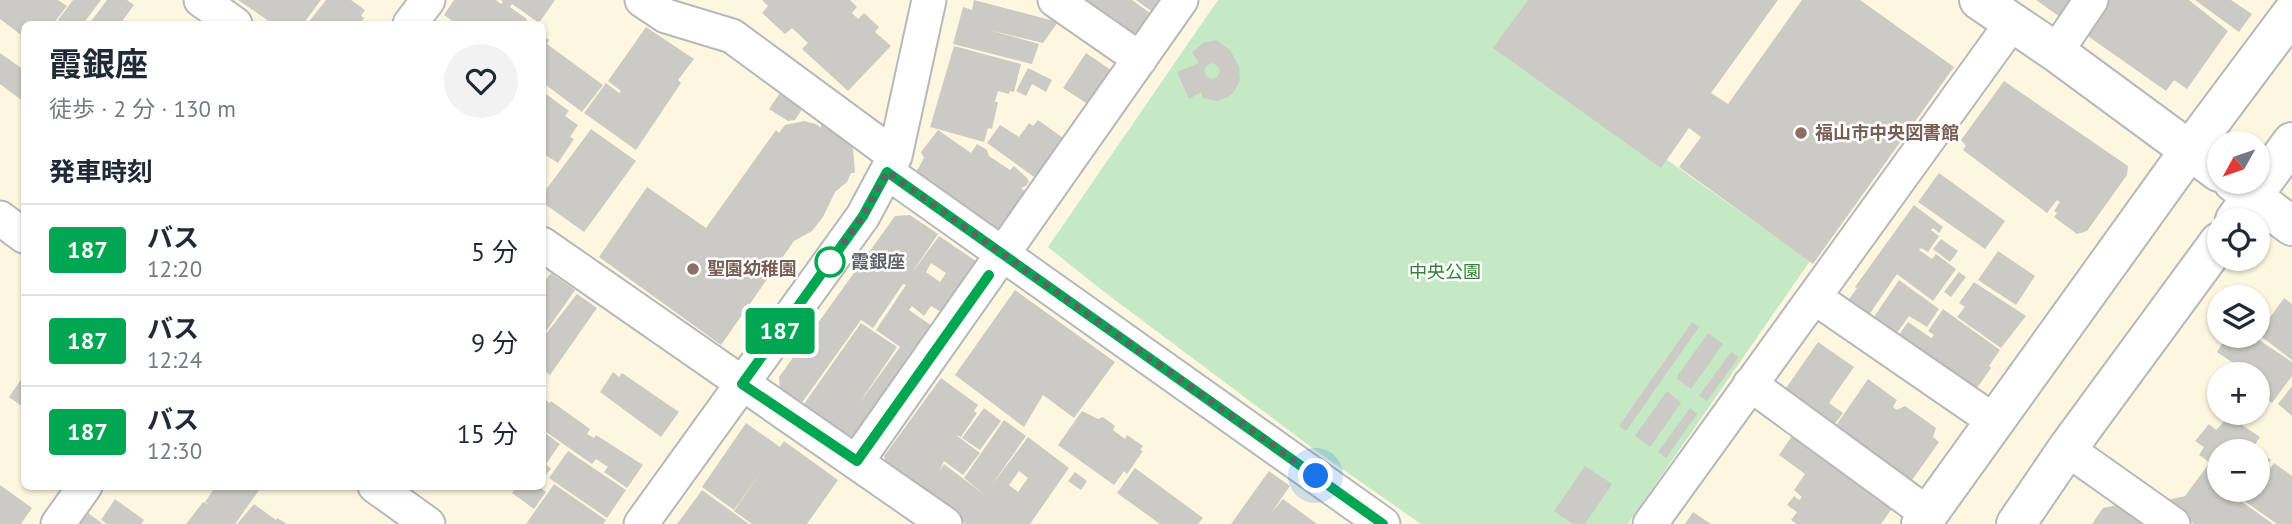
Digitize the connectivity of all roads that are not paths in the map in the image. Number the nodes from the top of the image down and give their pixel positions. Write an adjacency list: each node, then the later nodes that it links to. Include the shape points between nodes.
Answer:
1 (201, 0): 10 (street)
2 (428, 0): 11 (street)
3 (642, 0): 17 (street, via 666,16 732,36)
4 (929, 0): 17 (street)
5 (1055, 0): 14 (street)
6 (1181, 0): 14 (street)
7 (1979, 0): 12 (street)
8 (2091, 0): 13 (street)
9 (2292, 13): 16 (street)
10 (231, 21)
11 (412, 21)
12 (2012, 23): 13 (street); 25 (street)
13 (2056, 52): 16 (street)
14 (1140, 59): 23 (street)
15 (2292, 142): 18 (street)
16 (2204, 162): 28 (street)
17 (891, 164): 23 (street); 26 (street, via 863,216)
18 (2240, 200): 20 (street)
19 (0, 218): 21 (street)
20 (2292, 226)
21 (21, 234)
22 (546, 247): 26 (street)
23 (1004, 254): 30 (street); 38 (street)
24 (2207, 258): 29 (street)
25 (1814, 297): 27 (street); 28 (street)
26 (742, 384): 30 (street); 36 (street)
27 (1749, 384): 33 (street); 39 (street)
28 (1994, 421): 33 (street)
29 (2067, 449): 40 (street); 41 (street)
30 (857, 461): 37 (street)
31 (82, 490): 34 (street)
32 (381, 490): 35 (street)
33 (1924, 519)
34 (58, 524)
35 (428, 524)
36 (641, 524)
37 (945, 524)
38 (1383, 524)
39 (1650, 524)
40 (2015, 524)
41 (2172, 524)

